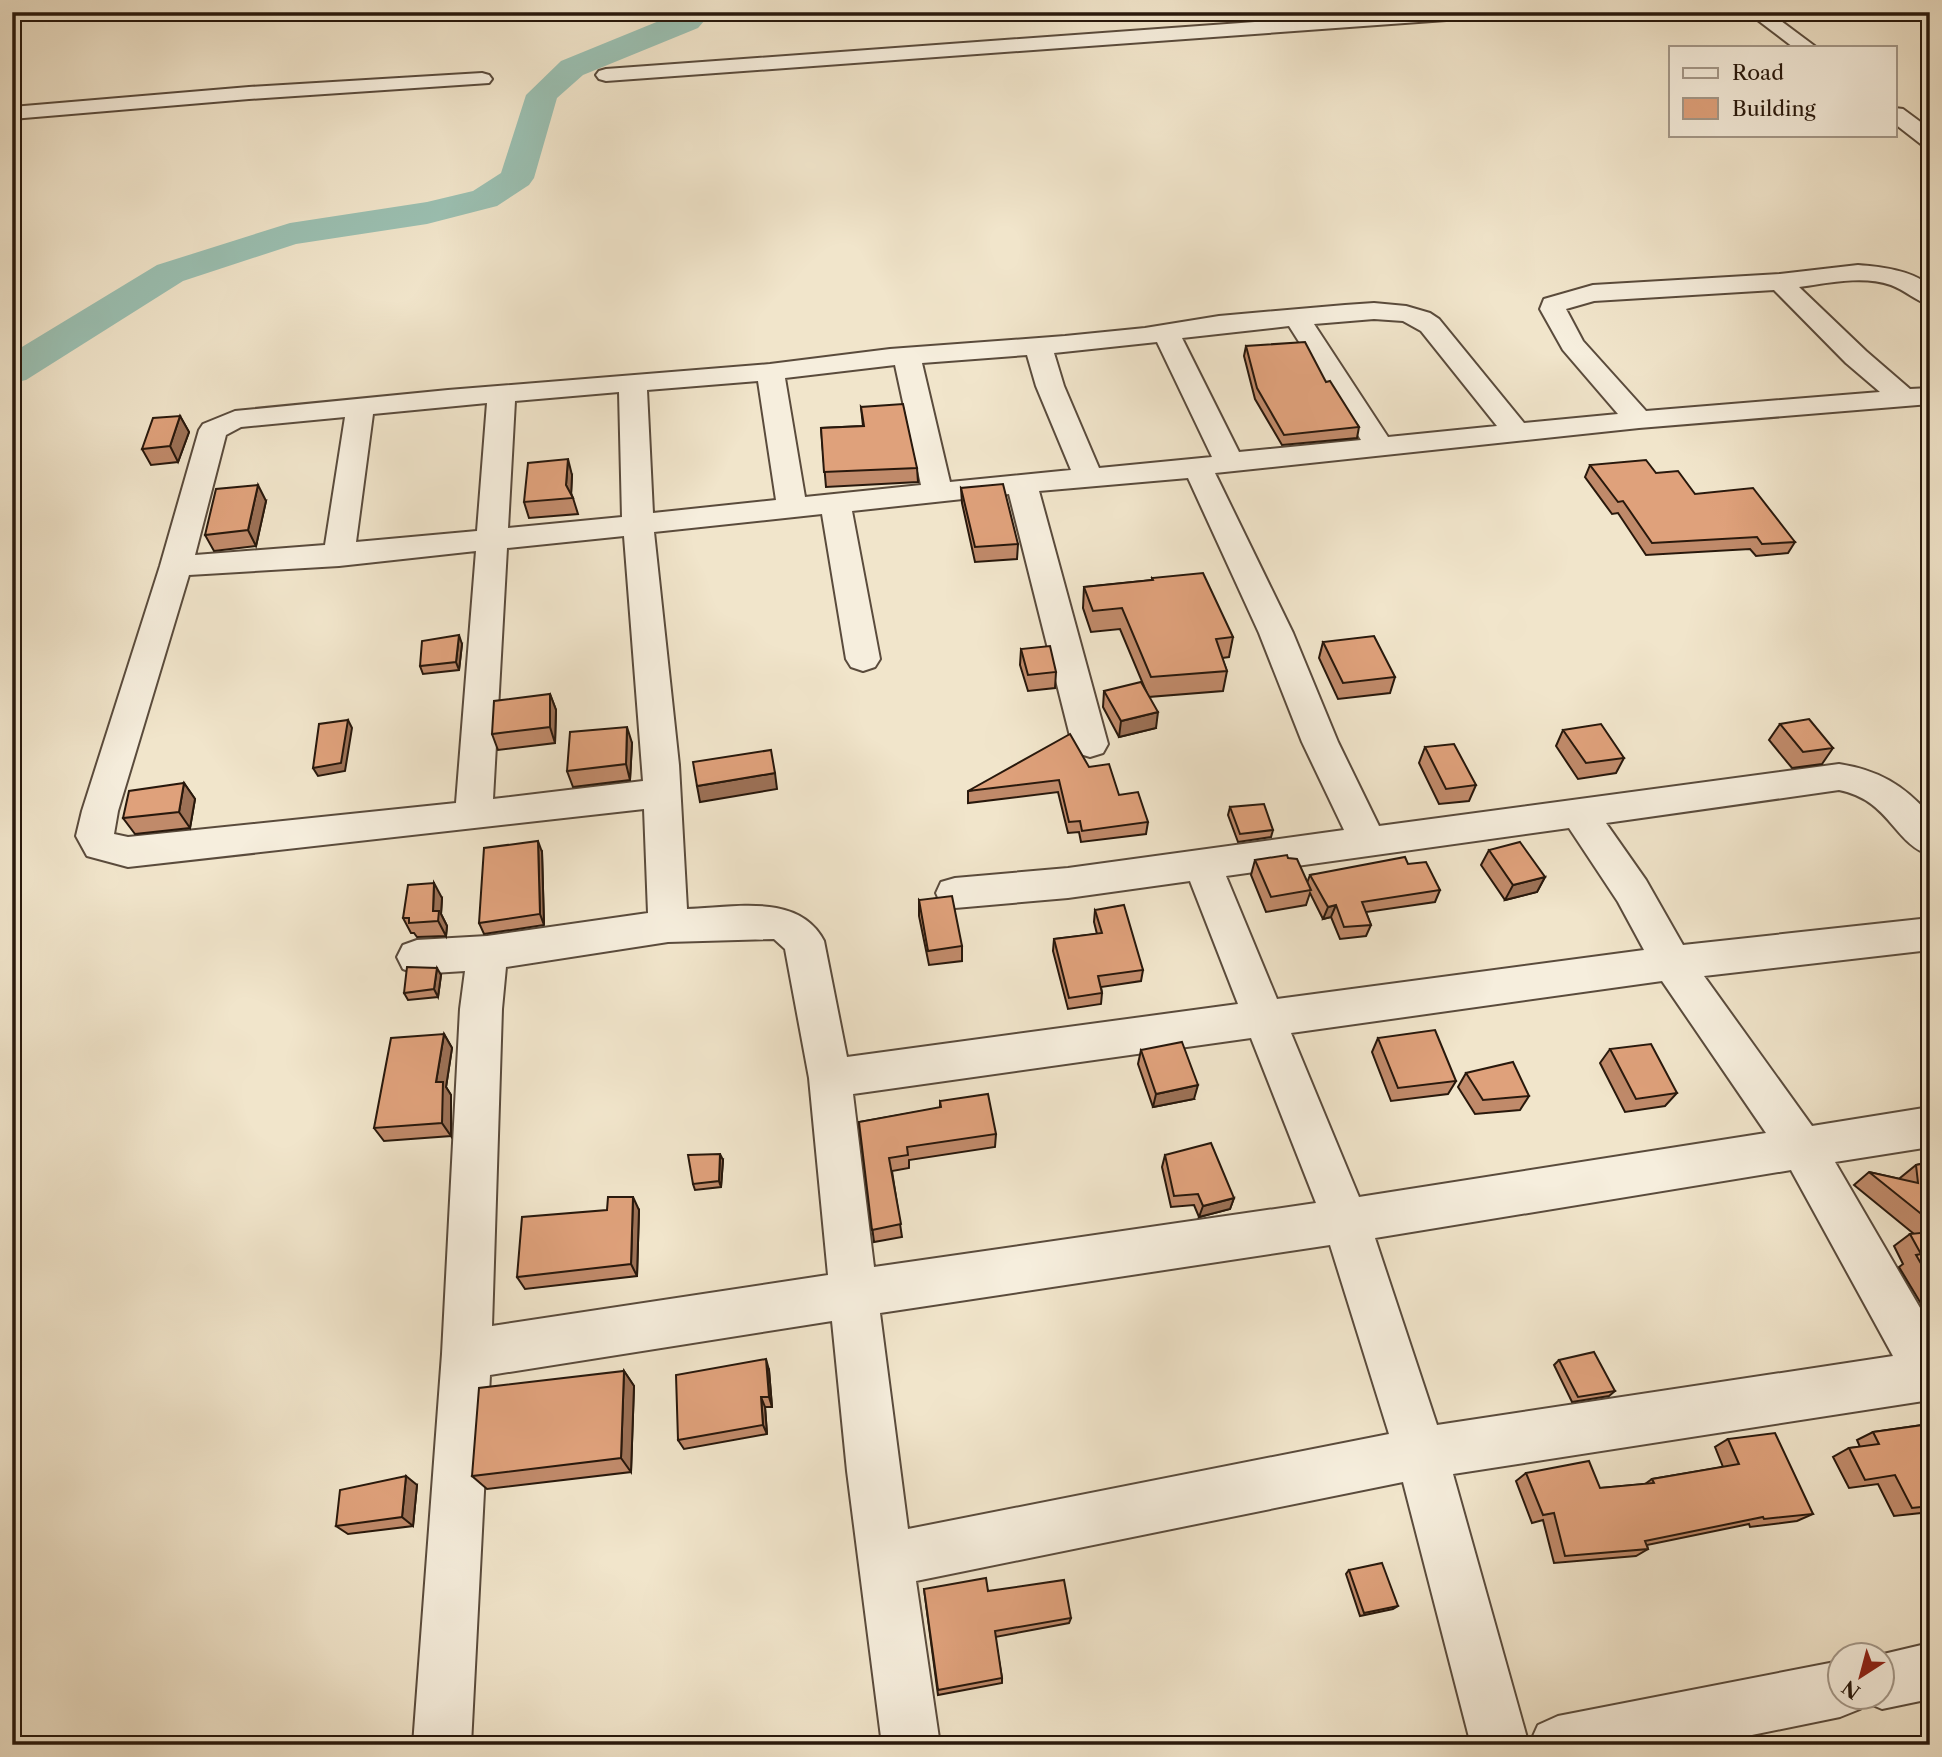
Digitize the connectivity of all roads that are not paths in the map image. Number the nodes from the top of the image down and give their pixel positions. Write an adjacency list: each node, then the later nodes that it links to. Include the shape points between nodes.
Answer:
1 (1475, 12): 4 (street)
2 (1756, 12): 3 (street)
3 (1805, 46)
4 (606, 75)
5 (482, 79): 6 (street)
6 (12, 113)
7 (1896, 115): 8 (street)
8 (1930, 140)
9 (1780, 282): 10 (street, via 1884,273 1905,278); 18 (street, via 1840,341); 20 (street, via 1593,293 1553,304 1572,344)
10 (1930, 297)
11 (1297, 318): 12 (street); 21 (street, via 1374,311 1421,319); 22 (street)
12 (1166, 333): 13 (street); 23 (street)
13 (1038, 344): 14 (street); 24 (street)
14 (908, 356): 15 (street); 26 (street)
15 (770, 372): 16 (street); 28 (street)
16 (633, 384): 17 (street); 29 (street)
17 (502, 394): 19 (street); 30 (street)
18 (1917, 397): 20 (street)
19 (360, 407): 31 (street); 32 (street, via 235,419 213,430)
20 (1639, 420): 21 (street)
21 (1517, 433): 22 (street)
22 (1379, 446): 23 (street)
23 (1214, 465): 24 (street); 38 (street, via 1320,742)
24 (1087, 477): 25 (street)
25 (1021, 485): 26 (street); 34 (street)
26 (937, 492): 27 (street)
27 (835, 503): 28 (street); 33 (street)
28 (792, 509): 29 (street)
29 (638, 525): 30 (street); 35 (street)
30 (494, 540): 31 (street); 37 (street)
31 (340, 556): 32 (street)
32 (176, 566): 37 (street, via 100,811 95,836 100,846 128,852)
33 (863, 659)
34 (1090, 744)
35 (662, 793): 37 (street); 42 (street)
36 (1579, 814): 38 (street); 39 (street, via 1856,779 1889,795); 46 (street, via 1632,891)
37 (474, 815)
38 (1367, 840): 40 (street)
39 (1930, 841)
40 (1202, 864): 41 (street); 47 (street)
41 (955, 893)
42 (668, 926): 44 (street); 48 (street, via 778,923 797,934 804,942)
43 (1930, 934): 46 (street)
44 (487, 953): 45 (street); 53 (street)
45 (417, 957)
46 (1672, 963): 47 (street); 50 (street)
47 (1265, 1020): 48 (street); 51 (street)
48 (830, 1078): 52 (street)
49 (1930, 1127): 50 (street)
50 (1803, 1149): 51 (street); 54 (street)
51 (1346, 1222): 52 (street); 55 (street)
52 (854, 1294): 53 (street); 56 (street)
53 (467, 1354): 60 (street)
54 (1930, 1374): 55 (street)
55 (1421, 1454): 56 (street); 62 (street)
56 (886, 1560): 61 (street)
57 (1930, 1671): 58 (street)
58 (1896, 1678)
59 (1826, 1692): 63 (street)
60 (442, 1745)
61 (911, 1745)
62 (1500, 1745)
63 (1558, 1745)

